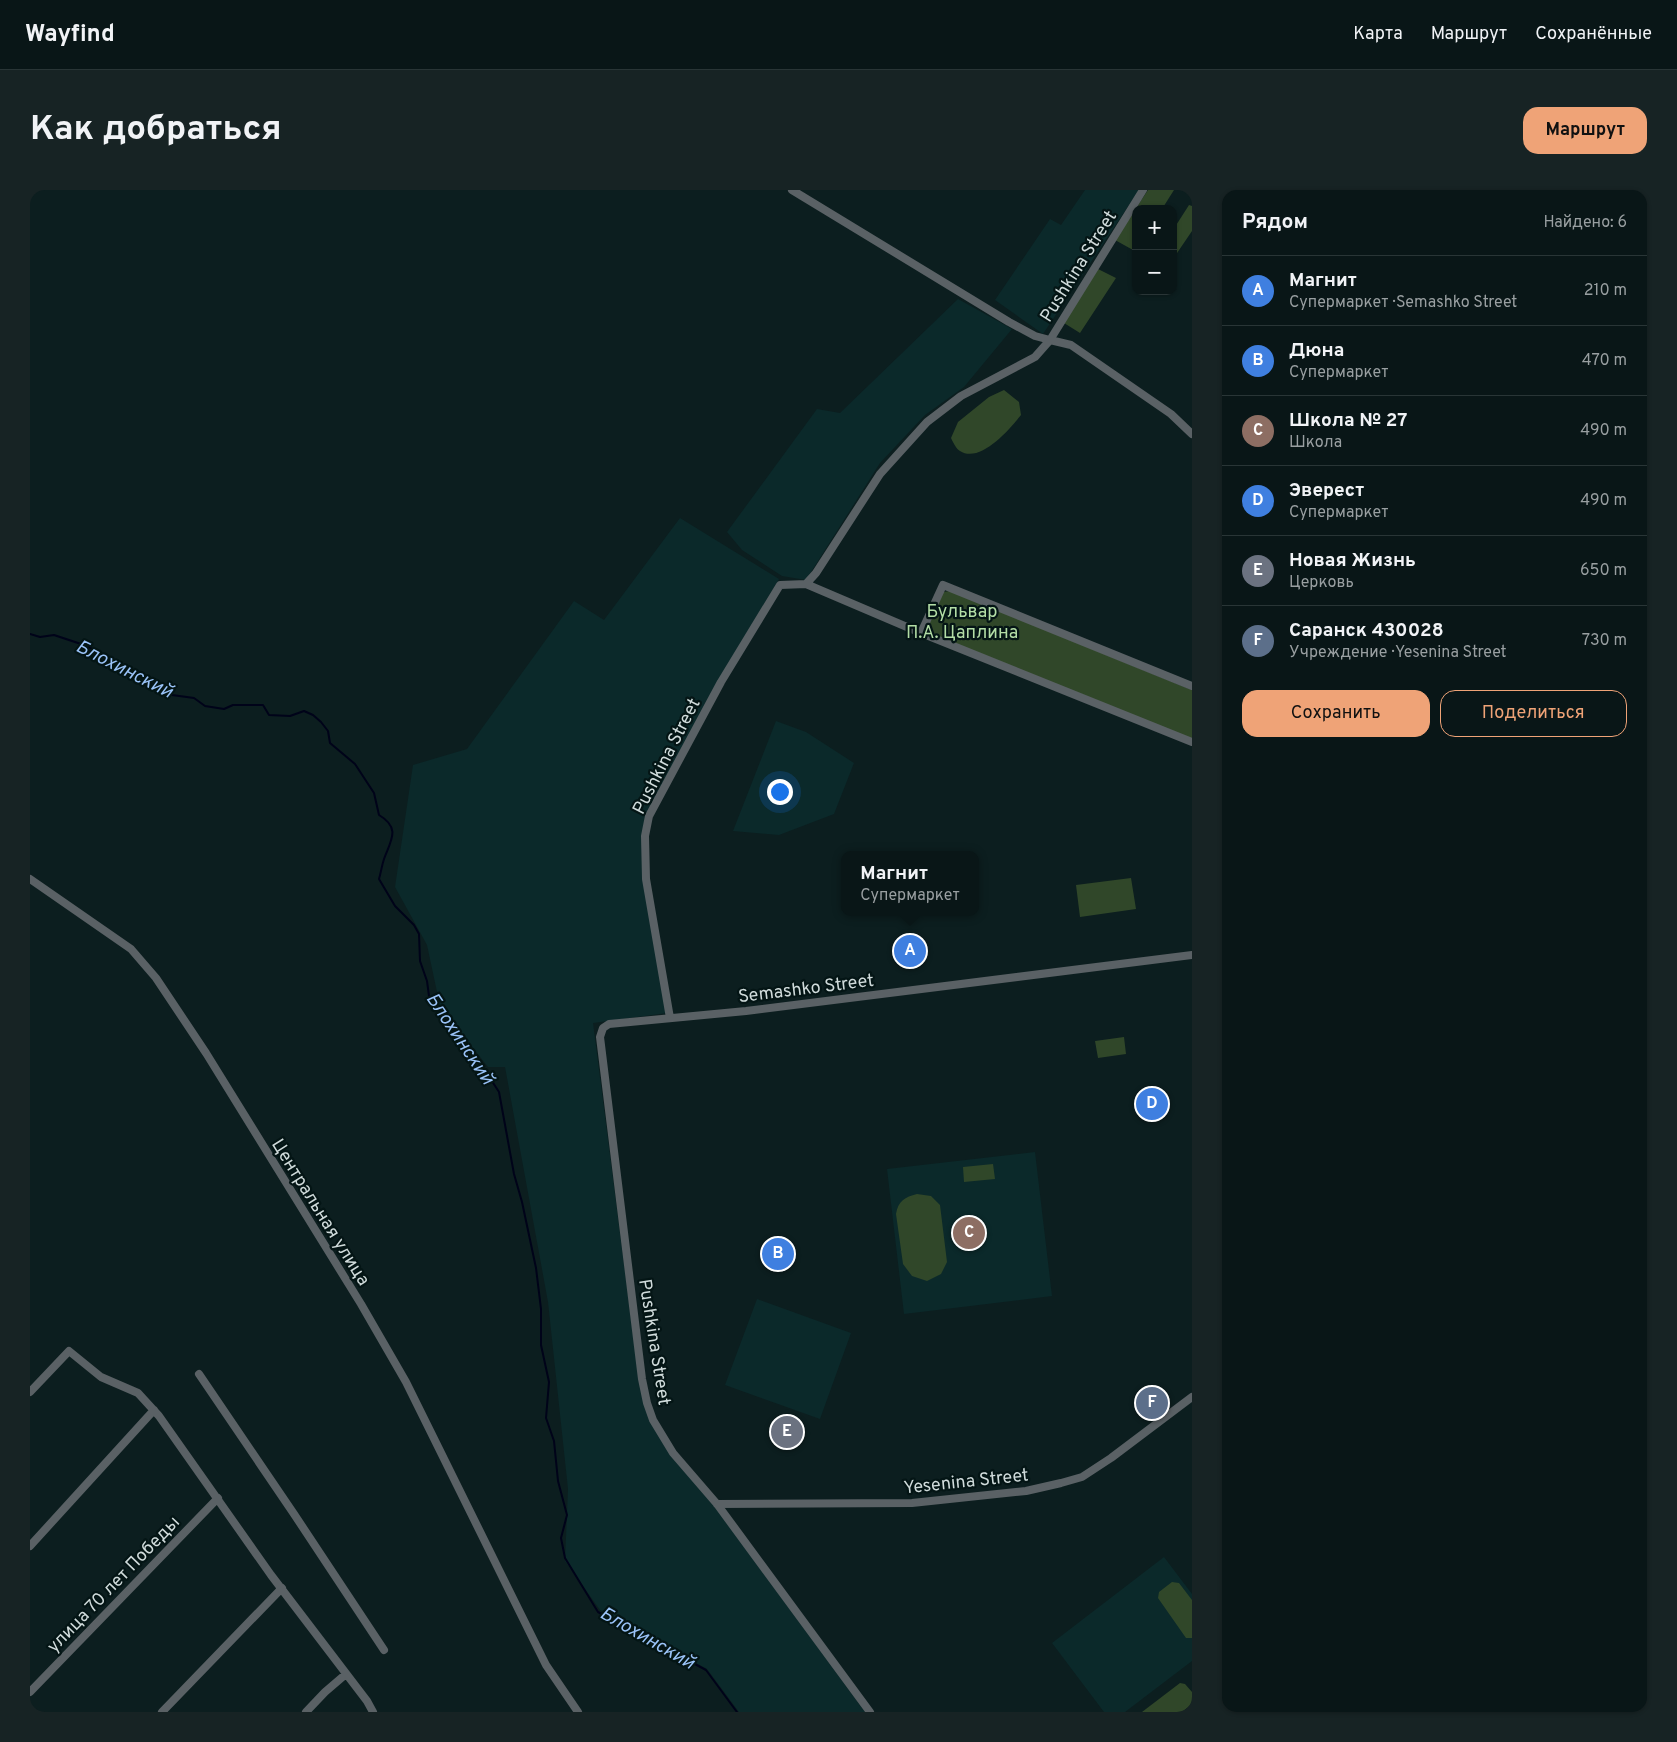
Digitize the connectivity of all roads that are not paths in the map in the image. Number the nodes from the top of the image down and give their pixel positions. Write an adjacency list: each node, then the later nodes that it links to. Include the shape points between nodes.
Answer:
1 (792, 190): 3 (street, via 1008,322)
2 (1143, 190): 3 (street, Pushkina Street)
3 (1050, 340): 4 (street, Pushkina Street, via 1071,345 1171,414); 5 (street, via 1035,358 961,396 927,422 880,474)
4 (1192, 434)
5 (806, 584): 6 (street); 11 (street, Pushkina Street, via 780,585 721,682 649,816 645,836 646,879)
6 (921, 633): 7 (street, via 943,585); 8 (street)
7 (1192, 686)
8 (1192, 742)
9 (30, 879): 27 (street, Центральная улица, via 131,949 156,978 402,1374 546,1665)
10 (1192, 955): 11 (street, Semashko Street)
11 (670, 1018): 12 (street, Semashko Street, via 610,1024)
12 (603, 1028): 18 (street, Pushkina Street, via 600,1037 647,1404 673,1453)
13 (199, 1374): 21 (street)
14 (30, 1392): 16 (street, via 69,1351 101,1376 138,1393)
15 (1192, 1397): 18 (street, Yesenina Street, via 1082,1477 1026,1491 912,1503)
16 (154, 1410): 17 (street); 19 (street)
17 (218, 1498): 20 (street); 23 (street, улица 70 лет Победы)
18 (717, 1504): 28 (street, Pushkina Street)
19 (30, 1546)
20 (282, 1588): 22 (street); 24 (street)
21 (384, 1650)
22 (346, 1674): 25 (street); 26 (street)
23 (30, 1692)
24 (162, 1712)
25 (306, 1712)
26 (373, 1712)
27 (578, 1712)
28 (870, 1712)

